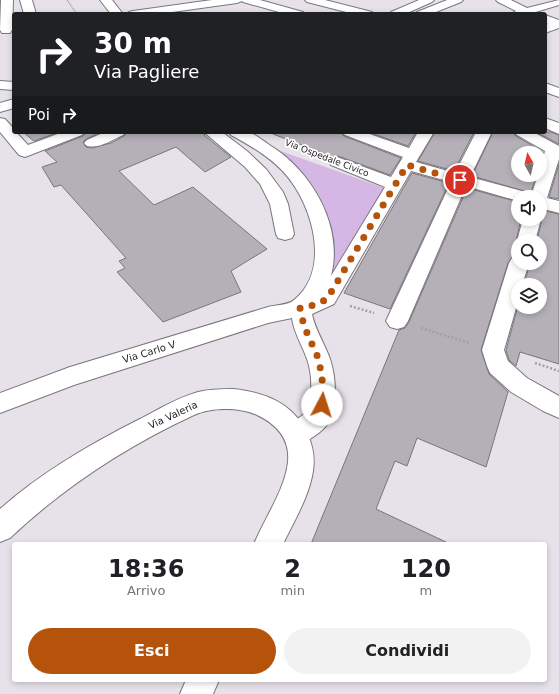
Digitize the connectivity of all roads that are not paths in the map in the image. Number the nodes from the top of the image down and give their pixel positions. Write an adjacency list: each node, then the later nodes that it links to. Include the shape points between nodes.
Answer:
1 (7, 0): 27 (street)
2 (26, 0): 14 (street)
3 (106, 0): 15 (street)
4 (237, 0): 12 (street)
5 (247, 0): 18 (street)
6 (311, 0): 13 (street)
7 (358, 0): 21 (street, via 368,7)
8 (428, 0): 22 (street)
9 (457, 0): 23 (street)
10 (502, 0): 24 (street)
11 (551, 2): 24 (street)
12 (212, 4): 16 (street); 17 (street)
13 (326, 4): 19 (street); 20 (street)
14 (29, 12)
15 (115, 12)
16 (172, 12)
17 (231, 12)
18 (291, 12)
19 (311, 12)
20 (360, 12)
21 (370, 12)
22 (400, 12)
23 (426, 12)
24 (527, 12)
25 (547, 19): 26 (street, via 558,24)
26 (547, 28)
27 (7, 30)
28 (0, 85): 29 (street)
29 (12, 86)
30 (547, 88): 31 (street)
31 (559, 93)
32 (12, 104): 33 (street)
33 (0, 108)
34 (547, 123): 36 (street)
35 (1, 124): 37 (street, via 25,152)
36 (559, 129)
37 (72, 134)
38 (113, 134): 47 (street)
39 (215, 134): 57 (street, via 241,153 272,189 279,204)
40 (240, 134): 59 (street, Via Ospedale Civico, via 270,151 286,165 299,179 319,214 325,260 314,292)
41 (263, 134): 46 (street, Via Ospedale Civico)
42 (354, 134): 49 (street)
43 (425, 134): 49 (street, Via Carlo V)
44 (483, 134): 51 (street)
45 (526, 134): 48 (street)
46 (279, 140)
47 (92, 143)
48 (556, 150): 53 (street)
49 (410, 160): 51 (street); 52 (street, Via Carlo V)
50 (337, 162): 52 (street, Via Ospedale Civico)
51 (460, 180): 54 (street); 60 (street)
52 (396, 185): 59 (street, Via Carlo V, via 327,299)
53 (542, 190)
54 (511, 194)
55 (547, 204): 56 (street)
56 (559, 207)
57 (285, 234)
58 (517, 270): 62 (street, via 493,350 498,366 519,385)
59 (300, 308): 61 (street, Via Carlo V, via 268,314 70,377); 63 (street, via 304,326 319,360 324,392 319,418)
60 (397, 321)
61 (0, 404)
62 (559, 406)
63 (296, 435): 64 (street, Via Valeria, via 285,420 271,409 251,402 230,399 204,401 180,410 113,445 58,481); 65 (street, Via Valeria, via 301,453 300,472)
64 (0, 528)
65 (269, 542)
66 (202, 682): 67 (street)
67 (196, 694)

